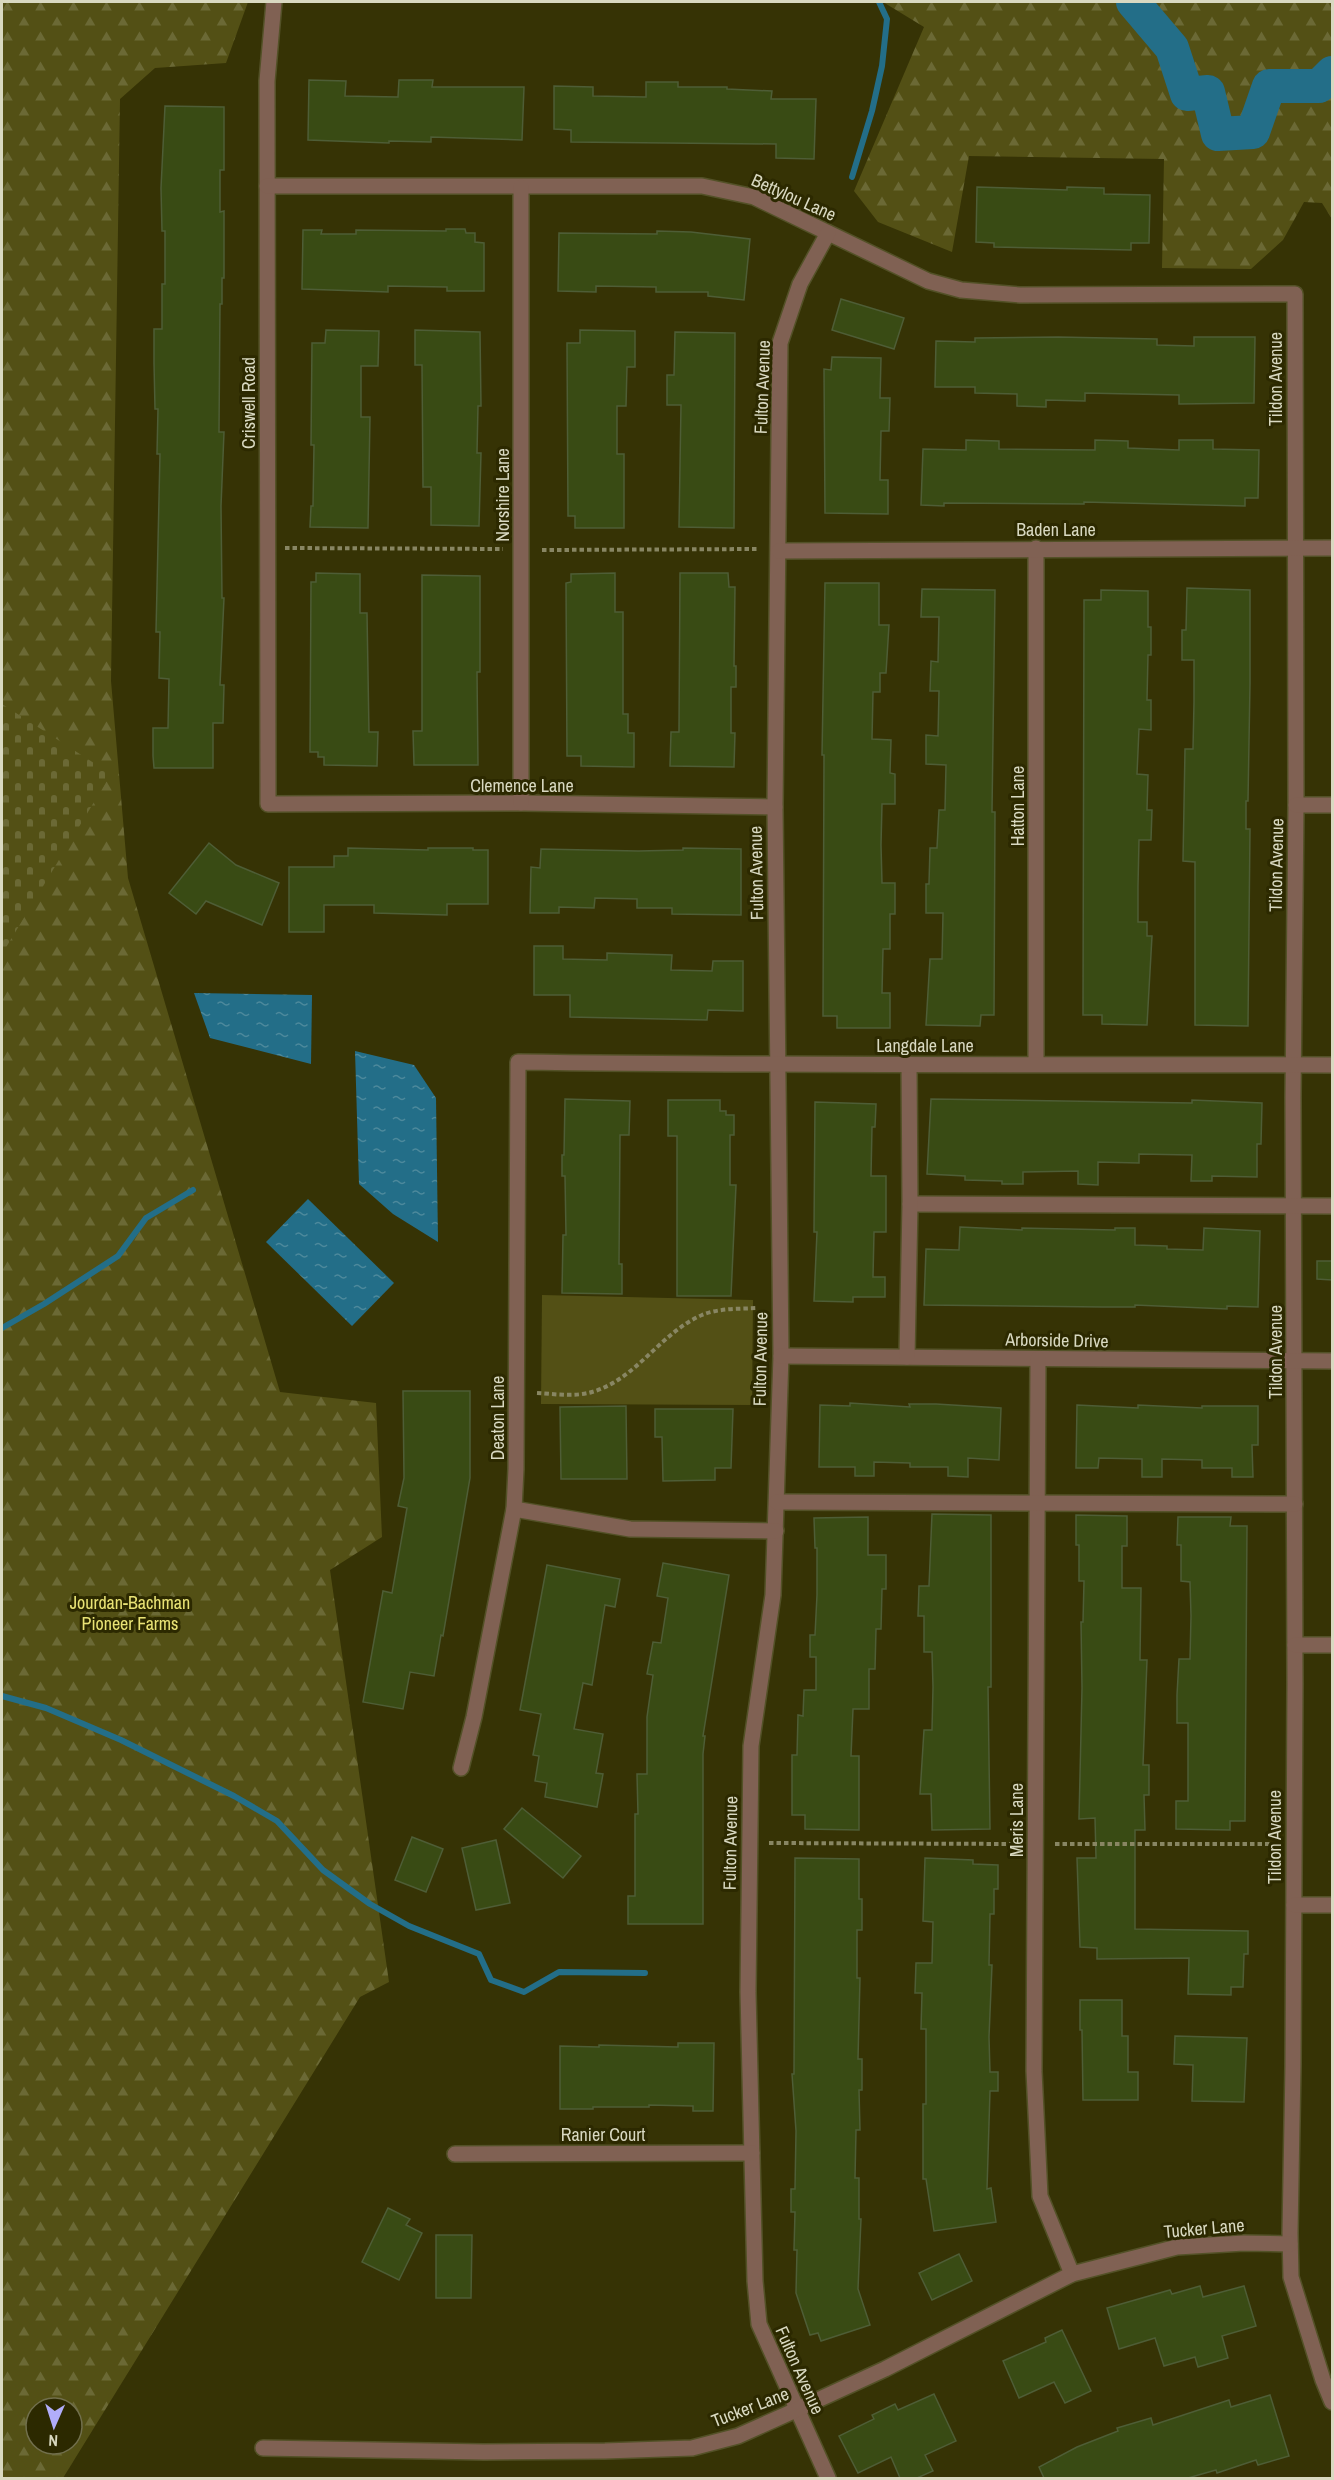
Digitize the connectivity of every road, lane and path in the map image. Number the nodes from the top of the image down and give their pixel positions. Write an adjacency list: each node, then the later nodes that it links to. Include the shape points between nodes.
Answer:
1 (274, 2): 2 (street, Criswell Road, via 267,81)
2 (267, 186): 3 (street, Bettylou Lane); 14 (street, Criswell Road)
3 (521, 187): 4 (street, Bettylou Lane, via 702,186 754,197); 15 (street, Norshire Lane)
4 (828, 233): 5 (street, Bettylou Lane, via 928,281 961,290 1020,295); 13 (street, Fulton Avenue, via 800,284 780,343)
5 (1295, 294): 8 (street, Tildon Avenue)
6 (285, 548): 10 (path)
7 (1036, 548): 8 (street, Baden Lane); 13 (street, Baden Lane); 21 (street, Hatton Lane)
8 (1294, 548): 9 (street, Baden Lane); 16 (street, Tildon Avenue)
9 (1332, 548)
10 (503, 549)
11 (542, 549): 12 (path)
12 (759, 549)
13 (779, 551): 18 (street, Fulton Avenue)
14 (268, 804): 15 (street, Clemence Lane)
15 (521, 804): 18 (street, Clemence Lane)
16 (1296, 805): 17 (street); 23 (street, Tildon Avenue)
17 (1332, 805)
18 (775, 807): 22 (street, Fulton Avenue)
19 (518, 1062): 22 (street, Langdale Lane); 38 (street, Deaton Lane)
20 (909, 1064): 21 (street, Langdale Lane); 22 (street, Langdale Lane); 25 (street)
21 (1036, 1064): 23 (street, Langdale Lane)
22 (778, 1065): 29 (street, Fulton Avenue)
23 (1293, 1065): 24 (street, Langdale Lane); 26 (street, Tildon Avenue)
24 (1332, 1065)
25 (910, 1204): 26 (street); 30 (street)
26 (1293, 1206): 27 (street); 32 (street, Tildon Avenue)
27 (1332, 1206)
28 (757, 1308): 34 (path, via 703,1315 682,1326 628,1374 590,1393)
29 (781, 1356): 30 (street, Arborside Drive); 35 (street, Fulton Avenue)
30 (907, 1357): 31 (street, Arborside Drive)
31 (1038, 1359): 32 (street, Arborside Drive); 36 (street, Meris Lane)
32 (1294, 1360): 33 (street, Arborside Drive); 37 (street, Tildon Avenue)
33 (1332, 1360)
34 (537, 1393)
35 (777, 1502): 36 (street); 39 (street, Fulton Avenue)
36 (1037, 1503): 37 (street); 52 (street, Meris Lane, via 1034,2071 1040,2196)
37 (1295, 1504): 40 (street, Tildon Avenue)
38 (514, 1509): 39 (street, via 630,1529); 42 (street, Deaton Lane)
39 (776, 1531): 49 (street, Fulton Avenue, via 773,1595 751,1746 748,1992)
40 (1295, 1645): 41 (street); 47 (street, Tildon Avenue)
41 (1332, 1645)
42 (461, 1768)
43 (769, 1843): 44 (path)
44 (1017, 1844)
45 (1055, 1844): 46 (path)
46 (1274, 1844)
47 (1294, 1905): 48 (street); 51 (street, Tildon Avenue)
48 (1332, 1905)
49 (752, 2153): 50 (street, Ranier Court); 54 (street, Fulton Avenue, via 759,2324)
50 (455, 2154)
51 (1290, 2244): 52 (street, Tucker Lane, via 1177,2247); 53 (street, Tildon Avenue, via 1291,2277)
52 (1072, 2274): 54 (street, Tucker Lane)
53 (1332, 2402)
54 (796, 2410): 55 (street, Tucker Lane, via 738,2436 692,2448 484,2452); 56 (street, Fulton Avenue)
55 (262, 2448)
56 (828, 2478)

